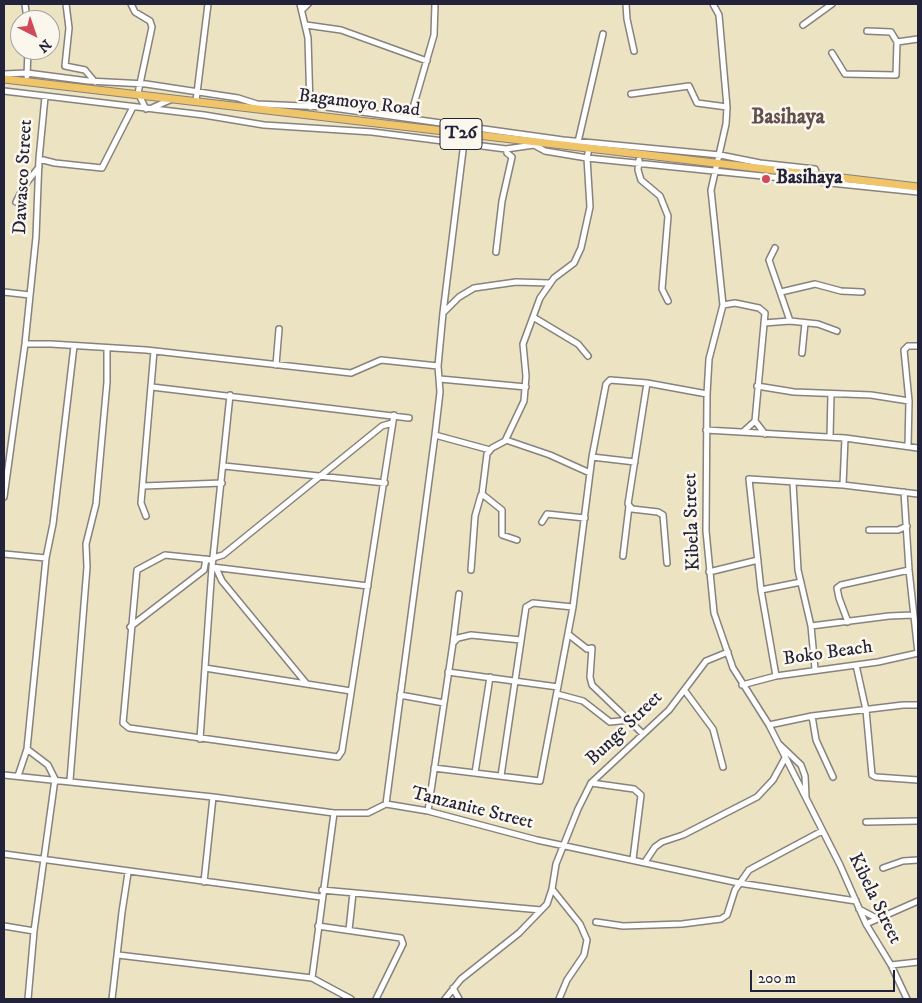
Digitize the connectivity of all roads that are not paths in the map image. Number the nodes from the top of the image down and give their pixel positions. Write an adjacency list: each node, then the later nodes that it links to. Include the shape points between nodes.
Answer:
1 (66, 4): 24 (street, via 69,28 65,66 85,70)
2 (131, 4): 26 (street, via 135,12 150,21 152,27)
3 (208, 4): 29 (street)
4 (300, 4): 10 (street)
5 (308, 4): 10 (street)
6 (435, 4): 20 (street, via 434,35)
7 (626, 4): 17 (street)
8 (713, 4): 37 (street, Kibela Street, via 719,15)
9 (832, 4): 12 (street)
10 (302, 10): 11 (street)
11 (306, 25): 20 (street, via 342,30); 36 (street)
12 (802, 25)
13 (867, 31): 16 (street, via 891,32)
14 (603, 34): 43 (street)
15 (918, 39): 16 (street)
16 (897, 42): 18 (street, via 898,72 895,75 845,74)
17 (634, 50)
18 (832, 53)
19 (28, 60): 21 (street)
20 (427, 62): 39 (street)
21 (27, 73): 22 (street); 24 (street); 25 (street)
22 (4, 74)
23 (4, 79): 25 (highway, Bagamoyo Road / T26)
24 (95, 81): 26 (street); 27 (street)
25 (28, 82): 27 (highway, Bagamoyo Road / T26)
26 (140, 84): 29 (street); 30 (street)
27 (100, 90): 30 (highway, Bagamoyo Road / T26)
28 (4, 91): 32 (street)
29 (197, 92): 34 (street); 36 (street, via 257,104)
30 (138, 93): 33 (highway, Bagamoyo Road / T26); 38 (street)
31 (631, 94): 37 (street, via 689,86 697,103)
32 (45, 97): 35 (street); 49 (street, Dawasco Street)
33 (174, 98): 34 (highway, Bagamoyo Road / T26); 38 (street)
34 (196, 101): 40 (highway, Bagamoyo Road / T26)
35 (133, 107): 38 (street); 49 (street, via 102,168)
36 (310, 107): 39 (street)
37 (727, 107): 47 (street, Kibela Street)
38 (147, 109): 42 (street, via 264,125 372,132)
39 (410, 118): 43 (street)
40 (465, 134): 41 (highway, Bagamoyo Road / T26); 42 (street)
41 (534, 143): 43 (highway, Bagamoyo Road / T26); 45 (street); 48 (street, via 545,151)
42 (463, 144): 45 (street); 66 (street)
43 (577, 144): 44 (highway, Bagamoyo Road / T26); 47 (street)
44 (589, 148): 46 (highway, Bagamoyo Road / T26); 48 (street)
45 (506, 149): 58 (street, via 512,159 502,201)
46 (640, 153): 50 (street); 52 (highway, Bagamoyo Road / T26)
47 (720, 155): 52 (street, Kibela Street); 53 (street, via 815,169)
48 (587, 158): 50 (street); 59 (street, via 590,207 580,248 574,263)
49 (39, 159): 51 (street, Dawasco Street)
50 (639, 162): 52 (street); 64 (street, via 641,180 660,196 668,216 662,289)
51 (39, 167): 56 (street); 63 (street, Dawasco Street)
52 (716, 168): 53 (highway, Bagamoyo Road / T26); 55 (street); 65 (street, Kibela Street, via 711,204)
53 (817, 175): 54 (highway, Bagamoyo Road / T26)
54 (918, 186)
55 (918, 192)
56 (16, 202)
57 (774, 248): 61 (street, via 769,260)
58 (496, 252)
59 (549, 283): 66 (street, via 516,282 474,288); 67 (street)
60 (4, 292): 63 (street)
61 (781, 292): 62 (street, via 815,284 841,291); 68 (street)
62 (862, 292)
63 (30, 295): 73 (street, Dawasco Street)
64 (668, 301)
65 (723, 305): 70 (street, via 735,303 761,309 765,315); 87 (street, Kibela Street, via 709,359)
66 (443, 313): 81 (street)
67 (532, 317): 79 (street, via 578,344); 86 (street, via 523,344)
68 (790, 320): 69 (street); 70 (street)
69 (805, 322): 72 (street); 78 (street)
70 (764, 323): 84 (street)
71 (280, 329): 80 (street)
72 (837, 331)
73 (25, 344): 74 (street); 110 (street, Dawasco Street)
74 (74, 346): 76 (street); 129 (street)
75 (918, 346): 90 (street, via 908,346 904,350)
76 (107, 348): 77 (street); 186 (street, via 96,504 86,544 87,567)
77 (154, 351): 80 (street); 85 (street)
78 (802, 353)
79 (588, 356)
80 (276, 365): 81 (street, via 351,373 381,360)
81 (438, 366): 82 (street)
82 (440, 379): 86 (street); 97 (street)
83 (647, 383): 87 (street); 105 (street, via 607,382); 106 (street)
84 (757, 386): 88 (street); 93 (street)
85 (152, 387): 89 (street); 115 (street)
86 (526, 387): 101 (street, via 524,401)
87 (707, 394): 95 (street, Kibela Street)
88 (831, 394): 90 (street, via 864,394); 99 (street)
89 (230, 395): 91 (street); 107 (street)
90 (909, 401): 102 (street)
91 (394, 415): 92 (street); 94 (street)
92 (409, 418)
93 (755, 420): 96 (street); 98 (street)
94 (392, 423): 109 (street, via 382,426); 112 (street)
95 (706, 430): 96 (street); 136 (street, Kibela Street)
96 (744, 431): 98 (street)
97 (435, 435): 104 (street); 166 (street)
98 (766, 435): 99 (street)
99 (830, 437): 100 (street)
100 (845, 438): 102 (street); 114 (street)
101 (506, 440): 104 (street); 108 (street, via 550,455)
102 (908, 446): 103 (street)
103 (918, 448)
104 (490, 450): 117 (street)
105 (592, 457): 106 (street); 108 (street)
106 (635, 462): 120 (street)
107 (224, 466): 109 (street); 111 (street)
108 (590, 474): 122 (street)
109 (322, 475): 112 (street); 130 (street, via 223,555)
110 (5, 482): 119 (street, Dawasco Street)
111 (222, 482): 115 (street); 130 (street)
112 (385, 483): 140 (street)
113 (794, 483): 114 (street); 132 (street, via 749,479); 139 (street, via 796,550)
114 (843, 485): 116 (street)
115 (143, 486): 121 (street, via 141,503)
116 (904, 492): 118 (street); 124 (street)
117 (482, 494): 126 (street, via 502,510 502,535); 135 (street, via 475,516)
118 (918, 494)
119 (4, 497)
120 (629, 506): 128 (street); 133 (street, via 663,515)
121 (146, 516)
122 (584, 518): 123 (street, via 547,514); 143 (street)
123 (542, 522)
124 (907, 526): 125 (street, via 898,530); 137 (street)
125 (869, 530)
126 (517, 540)
127 (4, 554): 129 (street)
128 (623, 556)
129 (46, 558): 176 (street)
130 (213, 559): 131 (street); 134 (street)
131 (206, 560): 147 (street, via 204,570); 147 (street, via 165,555 140,566 135,574)
132 (758, 560): 136 (street); 141 (street)
133 (667, 563)
134 (214, 568): 140 (street); 154 (street); 160 (street)
135 (471, 570)
136 (709, 572): 151 (street, Kibela Street, via 714,613)
137 (909, 573): 138 (street); 144 (street); 145 (street, via 841,585 838,588 839,598)
138 (918, 577)
139 (802, 582): 141 (street); 146 (street)
140 (368, 586): 163 (street)
141 (760, 590): 157 (street)
142 (459, 594): 150 (street)
143 (573, 607): 148 (street); 149 (street, via 529,604)
144 (913, 616): 145 (street); 152 (street)
145 (848, 622): 146 (street)
146 (811, 626): 155 (street)
147 (130, 627): 174 (street, via 123,723 129,728)
148 (568, 634): 162 (street); 171 (street, via 587,649 592,648 592,685)
149 (520, 640): 150 (street, via 472,635 458,638); 159 (street)
150 (453, 646): 156 (street)
151 (728, 652): 161 (street, Kibela Street); 164 (street, Bunge Street, via 706,661)
152 (918, 653): 153 (street, Boko Beach)
153 (856, 665): 155 (street, Boko Beach); 169 (street)
154 (205, 668): 160 (street); 174 (street)
155 (815, 669): 157 (street, Boko Beach)
156 (448, 672): 158 (street); 167 (street)
157 (776, 676): 161 (street, Boko Beach)
158 (490, 677): 159 (street); 180 (street)
159 (516, 680): 162 (street); 183 (street)
160 (306, 683): 163 (street)
161 (742, 685): 172 (street, Kibela Street)
162 (558, 687): 165 (street)
163 (351, 691): 174 (street, via 342,751 338,757)
164 (685, 691): 173 (street, Bunge Street); 178 (street, via 713,730)
165 (557, 694): 171 (street, via 583,701 610,722); 183 (street, via 540,781)
166 (400, 695): 167 (street); 191 (street)
167 (444, 703): 179 (street)
168 (918, 705): 169 (street)
169 (866, 710): 170 (street); 187 (street, via 872,775)
170 (812, 716): 172 (street); 184 (street, via 816,740)
171 (629, 720): 173 (street)
172 (768, 725): 175 (street, Kibela Street)
173 (643, 734): 188 (street, Bunge Street)
174 (200, 739)
175 (777, 742): 177 (street, Kibela Street); 190 (street, via 801,765)
176 (27, 749): 182 (street); 185 (street, via 48,765)
177 (785, 758): 190 (street, Kibela Street); 202 (street, via 773,780 757,798 662,842)
178 (723, 767)
179 (434, 768): 180 (street); 192 (street)
180 (476, 773): 183 (street)
181 (4, 775): 182 (street, Tanzanite Street)
182 (18, 776): 185 (street, Tanzanite Street)
183 (501, 776)
184 (833, 777)
185 (55, 779): 186 (street, Tanzanite Street); 201 (street)
186 (70, 780): 189 (street, Tanzanite Street)
187 (918, 780)
188 (591, 783): 197 (street, Bunge Street); 199 (street, via 634,789 641,795)
189 (213, 797): 193 (street, Tanzanite Street); 205 (street)
190 (807, 799): 196 (street, Kibela Street)
191 (386, 804): 192 (street, Tanzanite Street); 193 (street, Tanzanite Street, via 368,813)
192 (428, 811): 197 (street, Tanzanite Street)
193 (334, 813): 208 (street)
194 (918, 821): 195 (street)
195 (866, 822)
196 (822, 831): 206 (street, via 755,866); 211 (street, Kibela Street)
197 (564, 846): 199 (street, Tanzanite Street); 207 (street, via 554,869)
198 (4, 854): 201 (street)
199 (633, 859): 202 (street, Tanzanite Street)
200 (918, 860): 203 (street)
201 (43, 861): 204 (street); 221 (street)
202 (645, 862): 206 (street, Tanzanite Street)
203 (883, 868)
204 (128, 873): 205 (street); 222 (street)
205 (204, 882): 210 (street)
206 (738, 883): 211 (street, Tanzanite Street); 216 (street, via 727,915 721,919 623,926)
207 (552, 889): 214 (street, via 547,904); 233 (street, via 580,924 587,940 584,955)
208 (322, 890): 209 (street); 210 (street)
209 (353, 893): 214 (street); 220 (street)
210 (321, 897): 219 (street)
211 (856, 901): 213 (street, Kibela Street)
212 (918, 901): 215 (street)
213 (858, 908): 215 (street); 217 (street, Kibela Street)
214 (541, 910): 226 (street, via 509,942 460,978)
215 (879, 919): 217 (street)
216 (596, 922)
217 (866, 924): 224 (street, Kibela Street)
218 (4, 926): 221 (street)
219 (318, 926): 220 (street); 225 (street)
220 (349, 930): 230 (street, via 398,936 403,941)
221 (34, 931): 227 (street)
222 (118, 955): 225 (street); 228 (street)
223 (918, 962): 224 (street)
224 (891, 966): 234 (street, Kibela Street)
225 (312, 978): 229 (street)
226 (453, 988): 231 (street); 232 (street)
227 (28, 999)
228 (112, 999)
229 (351, 999)
230 (376, 999)
231 (445, 999)
232 (459, 999)
233 (559, 999)
234 (907, 999)

